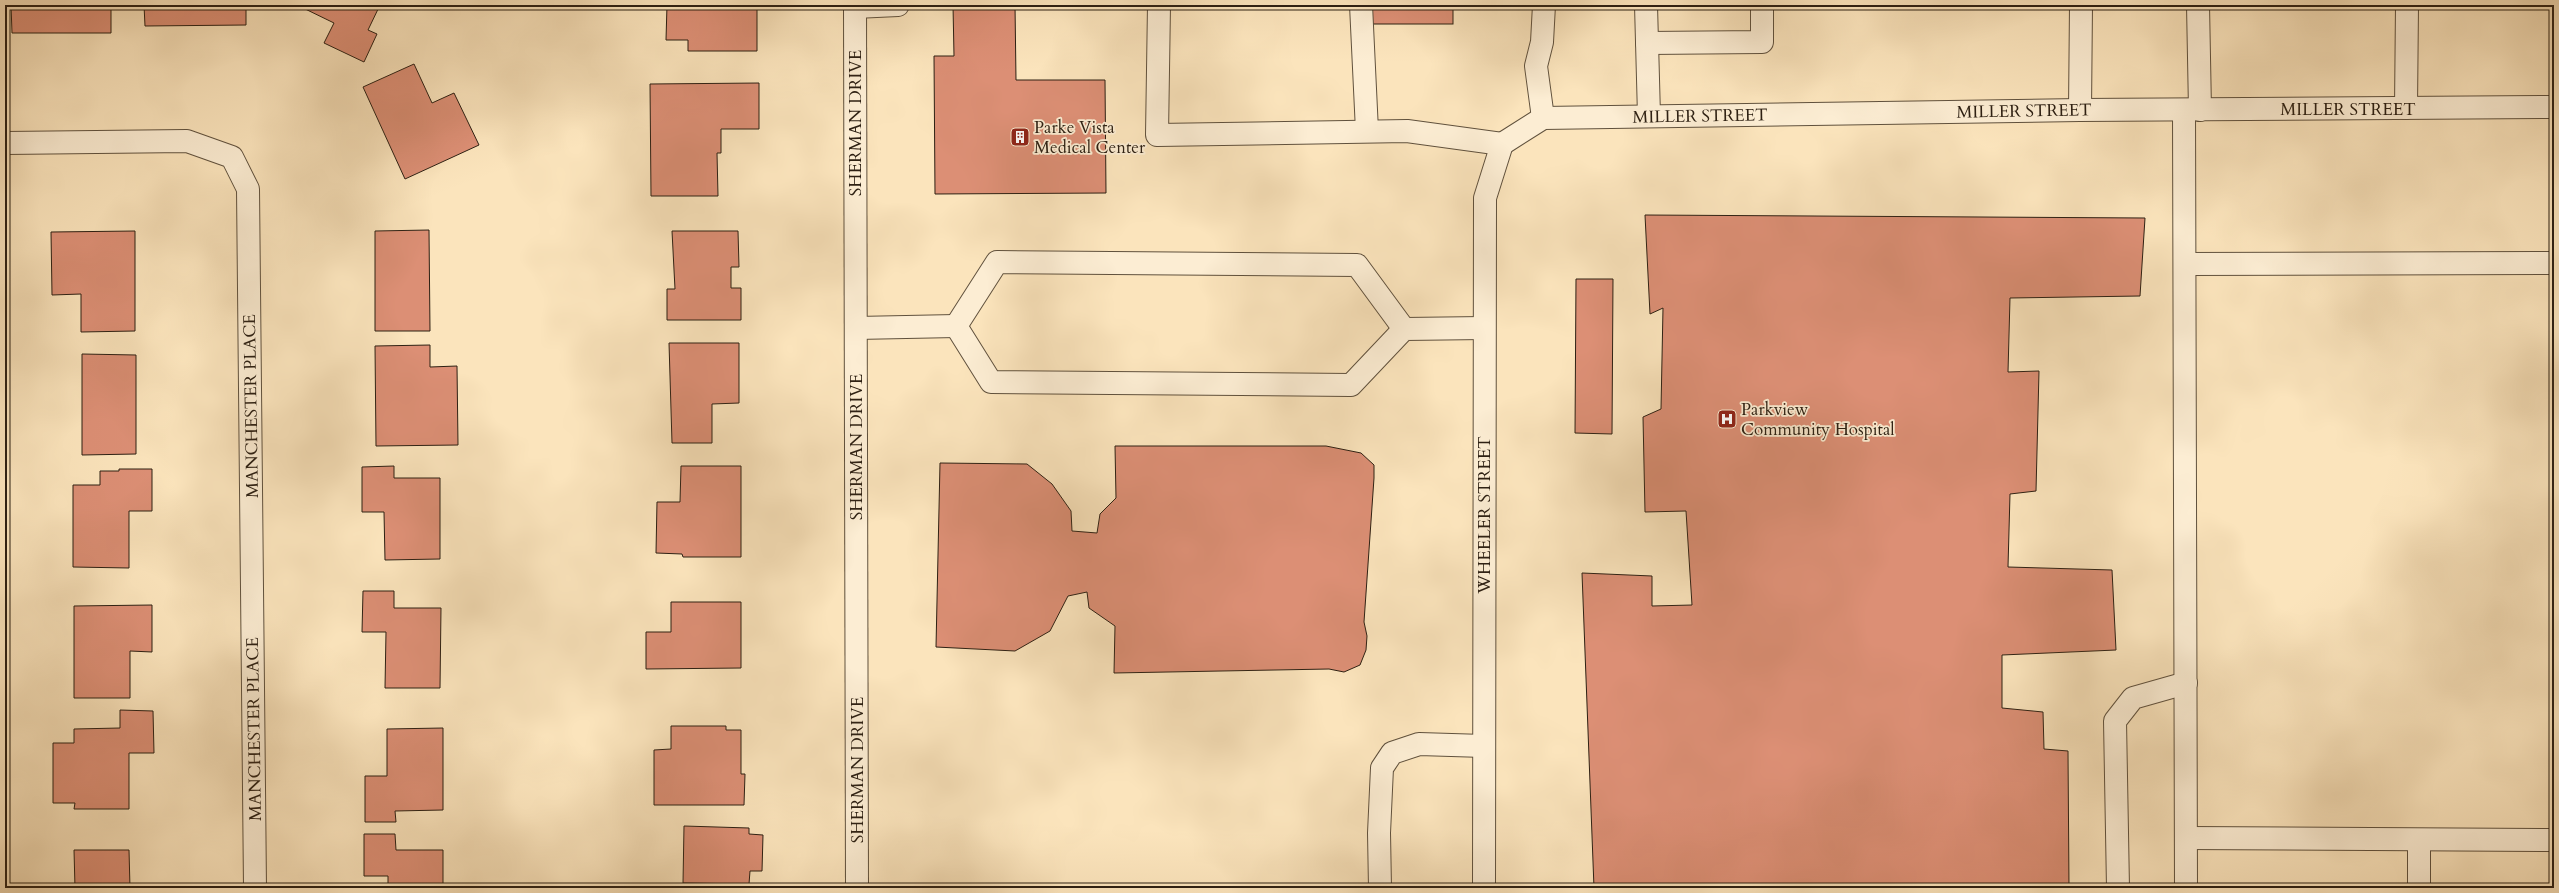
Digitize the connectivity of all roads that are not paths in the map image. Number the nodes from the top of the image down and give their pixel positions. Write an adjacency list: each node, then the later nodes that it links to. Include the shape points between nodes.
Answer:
1 (898, 5): 10 (street)
2 (1159, 5): 18 (street, via 1158,135)
3 (1361, 5): 18 (street)
4 (1544, 5): 17 (street, via 1542,42 1536,66)
5 (1646, 5): 11 (street)
6 (1762, 5): 11 (street, via 1762,42)
7 (2081, 5): 14 (street)
8 (2198, 5): 15 (street)
9 (2407, 5): 13 (street)
10 (855, 6): 24 (street, SHERMAN DRIVE)
11 (1647, 43): 16 (street)
12 (2554, 107): 13 (street, MILLER STREET)
13 (2406, 108): 15 (street, MILLER STREET)
14 (2080, 110): 15 (street, MILLER STREET); 16 (street, MILLER STREET)
15 (2192, 110): 22 (street)
16 (1649, 116): 17 (street, MILLER STREET)
17 (1543, 118): 20 (street)
18 (1367, 132): 20 (street, via 1407,131)
19 (5, 143): 32 (street, MANCHESTER PLACE, via 187,141 232,156 248,189)
20 (1502, 144): 25 (street, WHEELER STREET, via 1485,198)
21 (2554, 263): 22 (street)
22 (2185, 264): 27 (street)
23 (956, 326): 24 (street); 26 (street, via 992,382 1351,385); 26 (street, via 997,262 1358,265)
24 (856, 328): 33 (street, SHERMAN DRIVE)
25 (1484, 328): 26 (street); 28 (street, WHEELER STREET)
26 (1404, 329)
27 (2186, 683): 29 (street); 36 (street, via 2133,698 2115,721)
28 (1484, 746): 34 (street, via 1419,744 1392,753 1382,768); 35 (street, WHEELER STREET)
29 (2186, 838): 30 (street); 37 (street)
30 (2419, 840): 31 (street); 38 (street)
31 (2554, 840)
32 (255, 888)
33 (857, 888)
34 (1380, 888)
35 (1484, 888)
36 (2118, 888)
37 (2186, 888)
38 (2419, 888)

